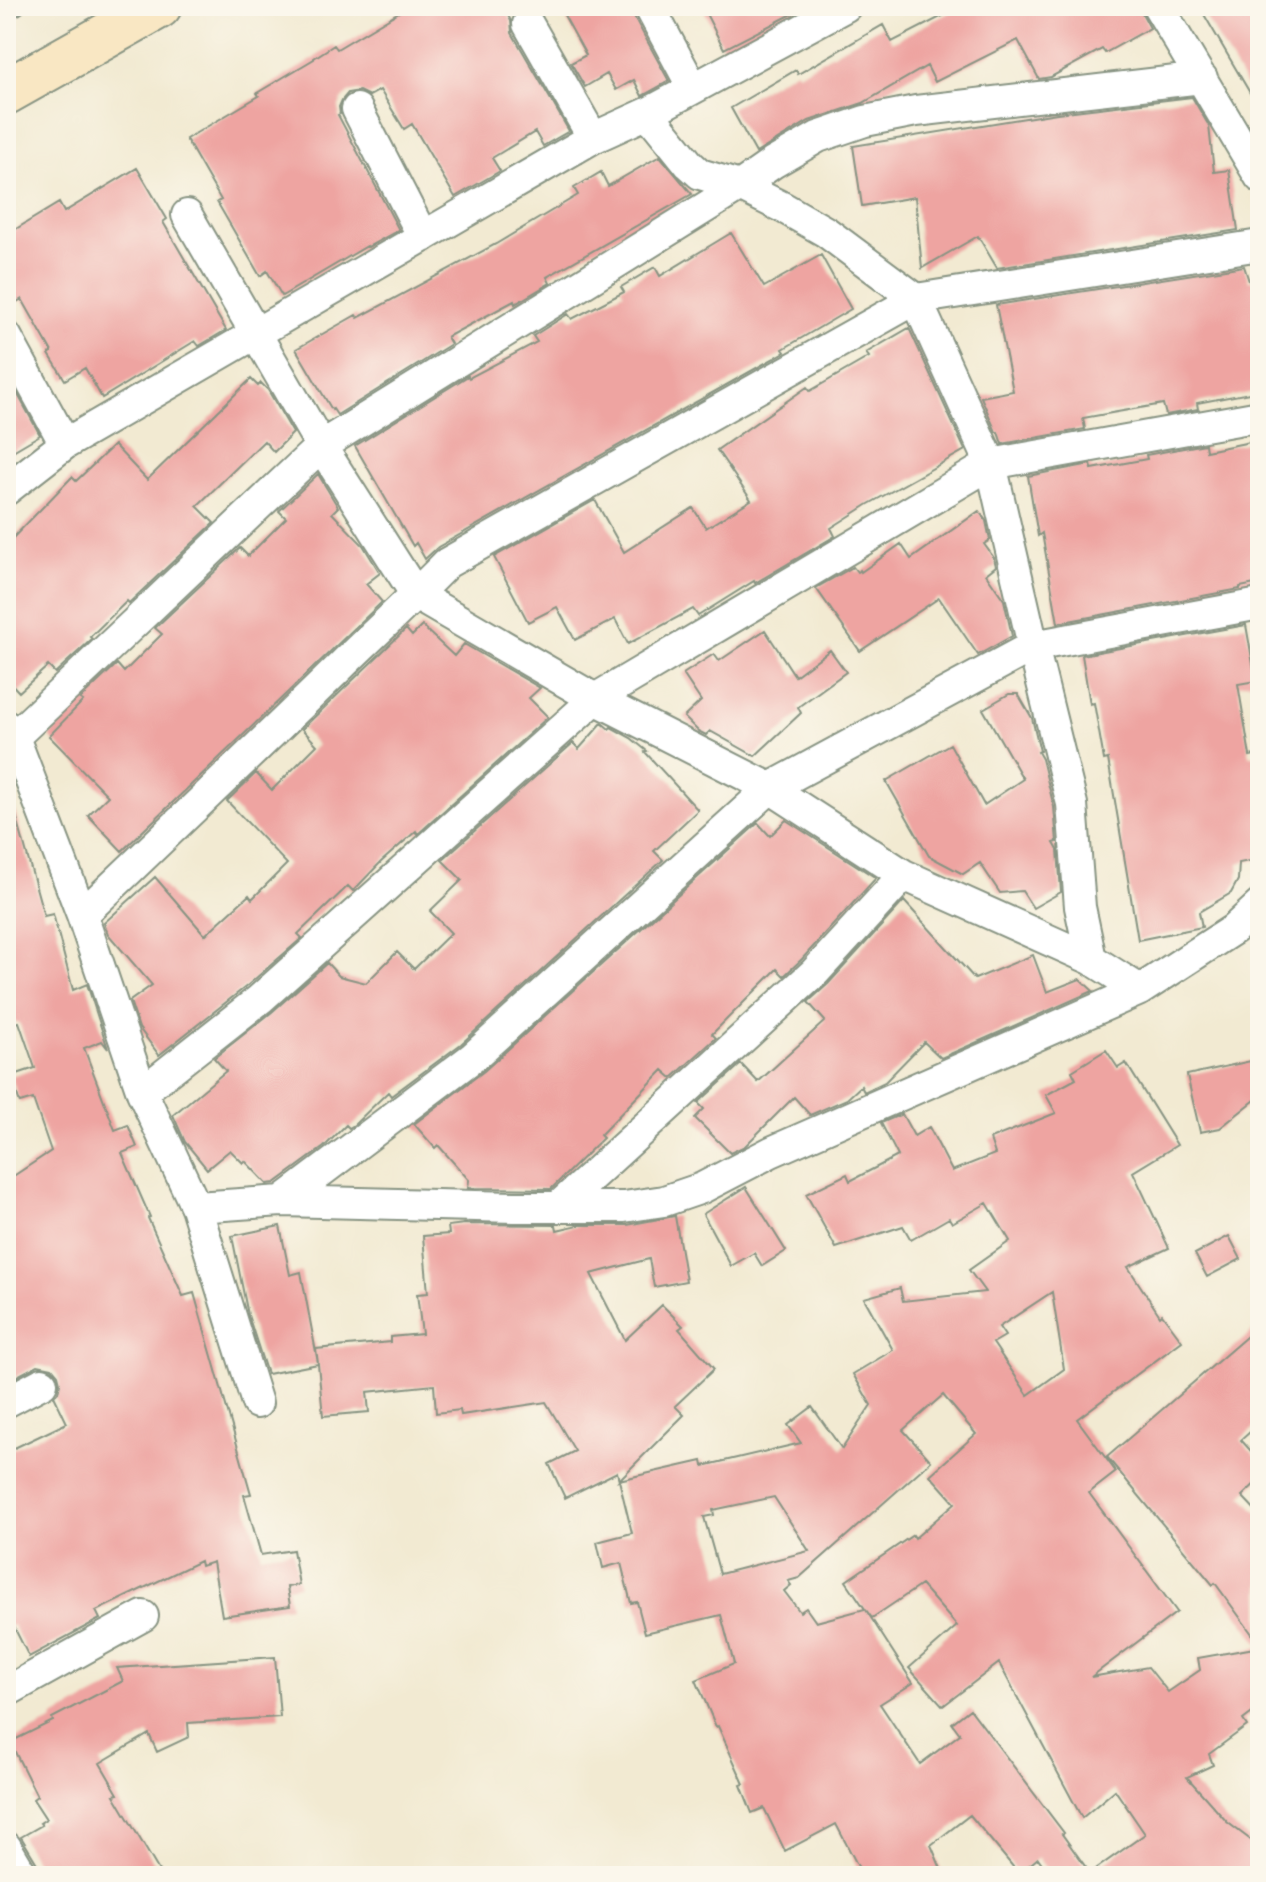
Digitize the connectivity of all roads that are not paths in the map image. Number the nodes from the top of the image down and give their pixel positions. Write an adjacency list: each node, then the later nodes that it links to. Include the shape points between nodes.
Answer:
1 (16, 6): 6 (lane)
2 (159, 6): 11 (main road)
3 (649, 6): 10 (street)
4 (846, 6): 7 (street)
5 (1158, 6): 9 (street)
6 (6, 11)
7 (800, 18): 10 (street)
8 (528, 24): 14 (street)
9 (1202, 78): 15 (street); 16 (street, via 865,121 818,137)
10 (693, 88): 13 (street)
11 (6, 92)
12 (357, 109): 18 (street)
13 (648, 113): 14 (street); 16 (street, via 700,174)
14 (593, 138): 18 (street)
15 (1260, 177)
16 (740, 186): 20 (street, via 826,232); 25 (street)
17 (187, 215): 21 (street)
18 (423, 237): 21 (street)
19 (1260, 245): 20 (street)
20 (916, 299): 26 (street); 28 (street, via 447,563)
21 (257, 335): 24 (street); 25 (street)
22 (6, 336): 24 (street)
23 (1260, 416): 26 (street)
24 (65, 444): 27 (street)
25 (321, 446): 28 (street); 32 (street)
26 (991, 464): 30 (street); 31 (street)
27 (6, 490)
28 (416, 595): 31 (street); 36 (street)
29 (1260, 604): 30 (street)
30 (1033, 646): 33 (street); 37 (street, via 1072,804 1080,907)
31 (595, 699): 33 (street); 39 (street, via 260,999)
32 (10, 731): 36 (street)
33 (770, 788): 34 (street); 40 (street, via 472,1058)
34 (904, 875): 37 (street); 42 (street, via 815,972)
35 (1260, 905): 38 (street, via 1234,929)
36 (82, 915): 39 (street)
37 (1091, 959): 38 (street)
38 (1140, 990): 42 (street, via 771,1152 702,1188 624,1207)
39 (142, 1092): 41 (street)
40 (282, 1201): 41 (street); 42 (street)
41 (196, 1207): 45 (street)
42 (558, 1207)
43 (42, 1383): 44 (street)
44 (6, 1402)
45 (257, 1403)
46 (143, 1616): 47 (street)
47 (6, 1692)
48 (6, 1847): 49 (street)
49 (23, 1876)

